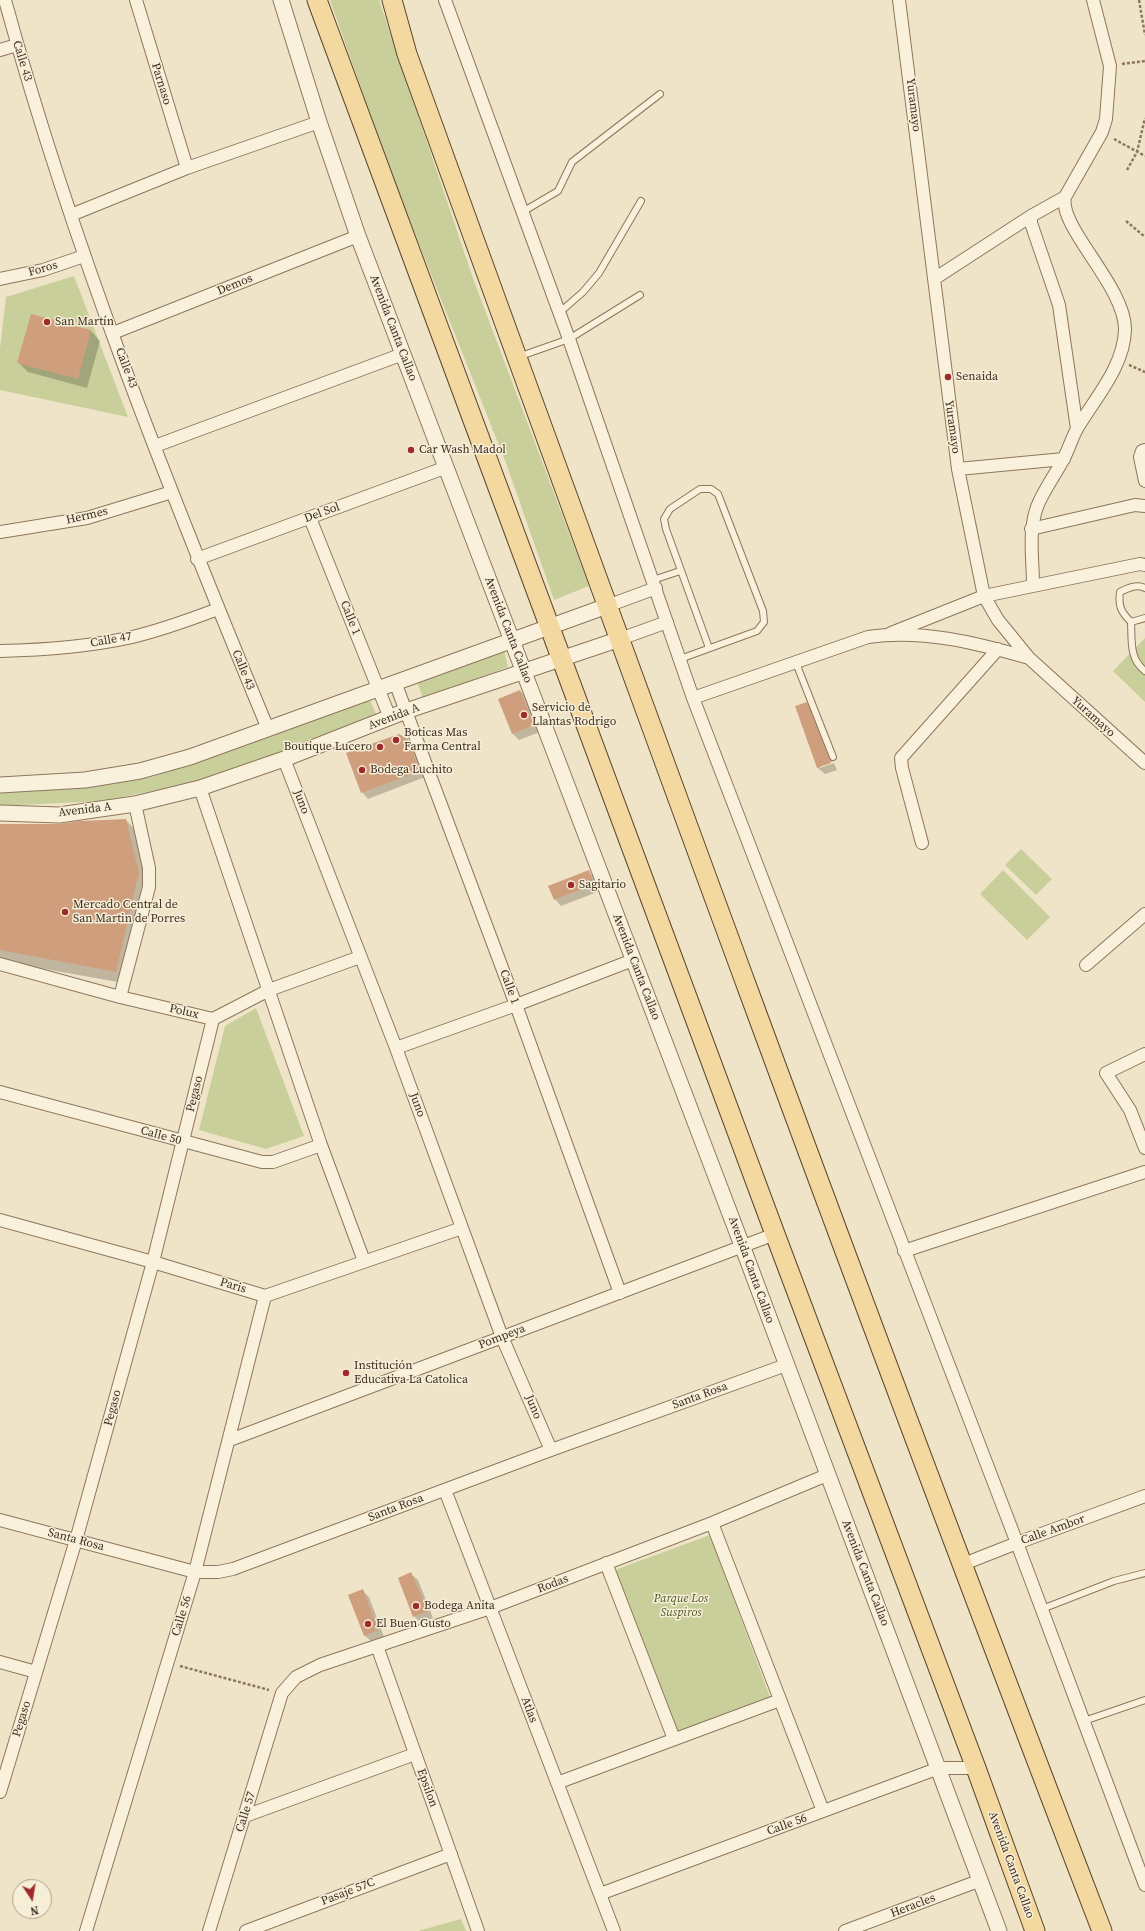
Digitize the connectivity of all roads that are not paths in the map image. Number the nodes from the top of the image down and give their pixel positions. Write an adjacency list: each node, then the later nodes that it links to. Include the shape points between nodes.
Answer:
1 (4, 0): 9 (street, Calle 43)
2 (136, 0): 13 (street, Parnaso)
3 (281, 0): 12 (street, Avenida Canta Callao)
4 (317, 0): 53 (main road, Avenida Canta Callao, via 466,407)
5 (392, 0): 28 (main road, via 407,54)
6 (446, 0): 16 (street)
7 (899, 0): 22 (street, Yuramayo)
8 (1093, 0): 14 (street, via 1110,66 1106,119 1102,132)
9 (17, 45): 10 (street); 17 (street, Calle 43)
10 (0, 50)
11 (660, 94): 16 (lane, via 572,162 558,191)
12 (319, 122): 13 (street); 19 (street, Avenida Canta Callao)
13 (186, 168): 17 (street)
14 (1064, 197): 18 (street); 29 (street, via 1067,215 1120,306 1125,328 1123,346 1114,370)
15 (641, 201): 24 (lane, via 599,273 584,292)
16 (524, 211): 24 (street)
17 (71, 215): 20 (street, Calle 43)
18 (1031, 216): 22 (street); 29 (street, via 1031,223 1059,305)
19 (358, 236): 25 (street, Demos); 27 (street, Avenida Canta Callao)
20 (84, 256): 21 (street, Foros, via 43,270); 25 (street, Calle 43)
21 (0, 279)
22 (934, 279): 34 (street, Yuramayo)
23 (640, 295): 26 (lane)
24 (560, 312): 26 (street)
25 (113, 333): 30 (street, Calle 43)
26 (569, 339): 28 (lane); 44 (street)
27 (402, 354): 30 (street); 33 (street, Avenida Canta Callao)
28 (516, 357): 48 (main road)
29 (1077, 429): 32 (street)
30 (155, 446): 36 (street, Calle 43)
31 (1145, 450): 35 (street, via 1140,457)
32 (1064, 459): 34 (street); 39 (street, via 1037,507)
33 (447, 467): 38 (street, Del Sol); 56 (street, Avenida Canta Callao)
34 (958, 469): 47 (street, Yuramayo)
35 (1145, 480)
36 (172, 492): 40 (street, Hermes, via 88,518); 41 (street, Calle 43)
37 (1145, 506): 39 (street, via 1135,505)
38 (310, 518): 41 (street, Del Sol); 67 (street, Calle 1)
39 (1032, 529): 45 (street)
40 (0, 532)
41 (197, 559): 49 (street, Calle 43)
42 (1145, 565): 45 (street)
43 (680, 571): 44 (lane); 57 (lane); 57 (lane, via 664,519 676,505 700,490 711,489 718,494 763,611 764,622 757,631)
44 (654, 584): 48 (street); 51 (street)
45 (1033, 585): 47 (street)
46 (1145, 588): 52 (lane, via 1131,587 1120,592 1120,610)
47 (984, 596): 54 (street); 60 (street, Yuramayo, via 998,620)
48 (607, 606): 53 (street); 55 (main road)
49 (218, 609): 59 (street, Calle 47, via 172,626 126,638 46,650); 71 (street, Calle 43)
50 (1145, 618): 52 (lane)
51 (667, 622): 55 (street, Avenida A); 62 (street)
52 (1131, 622): 65 (lane, via 1133,654 1137,664)
53 (550, 626): 56 (street); 61 (main road, Avenida Canta Callao)
54 (886, 634): 58 (street, via 934,636); 63 (street, via 868,637)
55 (620, 639): 61 (street, Avenida A); 117 (main road)
56 (512, 641): 64 (street, Avenida Canta Callao); 66 (street)
57 (709, 648): 62 (lane)
58 (998, 649): 60 (street); 79 (street, via 901,758)
59 (0, 651)
60 (1028, 658): 74 (street, Yuramayo)
61 (562, 659): 64 (street, Avenida A); 98 (main road, Avenida Canta Callao)
62 (680, 659): 68 (street)
63 (796, 663): 68 (street); 72 (lane)
64 (524, 671): 69 (street, Avenida A); 82 (street, Avenida Canta Callao)
65 (1145, 671)
66 (395, 682): 67 (street); 69 (street, Calle 1)
67 (378, 688): 70 (street, Calle 1); 71 (street)
68 (693, 698): 100 (street)
69 (406, 712): 70 (street, Avenida A); 87 (street, Calle 1)
70 (390, 718): 73 (street, Avenida A)
71 (268, 728): 75 (street, via 190,757 140,771 85,780)
72 (833, 757)
73 (284, 759): 76 (street, Avenida A); 81 (street, Juno)
74 (1145, 764)
75 (0, 784)
76 (200, 788): 77 (street, Avenida A); 85 (street)
77 (135, 804): 78 (street, Avenida A, via 58,815); 86 (street, via 149,868 149,887)
78 (0, 813)
79 (922, 843)
80 (1145, 914): 84 (street)
81 (360, 957): 85 (street, Polux); 89 (street, Juno)
82 (633, 960): 87 (street); 99 (street, Avenida Canta Callao)
83 (0, 964): 86 (street, Polux)
84 (1086, 965)
85 (269, 990): 88 (street, Polux); 93 (street)
86 (120, 997): 88 (street, Polux)
87 (516, 1005): 89 (street); 103 (street, Calle 1)
88 (213, 1019): 92 (street, Pegaso)
89 (396, 1048): 97 (street, Juno)
90 (1145, 1054): 94 (street, via 1106,1073 1130,1110)
91 (0, 1092): 92 (street, Calle 50)
92 (183, 1142): 93 (street, Calle 50, via 267,1162); 101 (street, Pegaso)
93 (321, 1145): 102 (street)
94 (1145, 1148)
95 (1145, 1172): 100 (street)
96 (0, 1220): 101 (street, Paris)
97 (462, 1228): 102 (street); 105 (street, Juno)
98 (775, 1234): 99 (street, Pompeya); 132 (main road, Avenida Canta Callao)
99 (743, 1248): 103 (street, Pompeya); 106 (street, Avenida Canta Callao)
100 (904, 1251): 115 (street)
101 (153, 1262): 104 (street, Paris); 114 (street, Pegaso)
102 (364, 1262): 104 (street)
103 (620, 1293): 105 (street, Pompeya)
104 (265, 1296): 107 (street, Calle 56)
105 (502, 1337): 107 (street, Pompeya); 108 (street, Juno)
106 (786, 1365): 108 (street, Santa Rosa); 109 (street, Avenida Canta Callao)
107 (230, 1440): 118 (street, Calle 56)
108 (551, 1450): 110 (street, Santa Rosa)
109 (827, 1475): 113 (street, Rodas); 131 (street, Avenida Canta Callao)
110 (445, 1490): 118 (street, Santa Rosa, via 233,1569); 120 (street, Atlas)
111 (1145, 1496): 115 (street, Calle Ambor)
112 (0, 1520): 114 (street, Santa Rosa)
113 (712, 1523): 116 (street, Rodas); 126 (street)
114 (76, 1540): 118 (street, Santa Rosa); 124 (street, Pegaso)
115 (1017, 1543): 117 (street, Calle Ambor); 121 (street)
116 (606, 1563): 120 (street, Rodas); 129 (street)
117 (961, 1566): 149 (main road)
118 (195, 1572): 142 (street, Calle 56)
119 (1145, 1574): 121 (lane, via 1114,1581)
120 (490, 1608): 122 (street, Rodas); 133 (street, Atlas)
121 (1042, 1609): 128 (street)
122 (376, 1646): 125 (street, Rodas, via 296,1677); 130 (street, Epsilon)
123 (0, 1662): 124 (street)
124 (36, 1672): 134 (street, Pegaso)
125 (282, 1694): 136 (street, Calle 57)
126 (780, 1700): 129 (street); 135 (street)
127 (1145, 1700): 128 (lane)
128 (1084, 1722): 139 (street)
129 (674, 1739): 133 (street)
130 (415, 1754): 136 (street); 137 (street, Epsilon)
131 (939, 1768): 132 (street, Calle 56); 135 (street, Calle 56); 138 (street, Avenida Canta Callao)
132 (976, 1768): 148 (main road, Avenida Canta Callao)
133 (557, 1783): 140 (street, Atlas)
134 (0, 1792)
135 (823, 1811): 140 (street, Calle 56)
136 (245, 1816): 143 (street, Calle 57)
137 (451, 1854): 144 (street, Pasaje 57C); 145 (street, Epsilon)
138 (981, 1880): 141 (street, Heracles); 147 (street, Avenida Canta Callao)
139 (1145, 1885)
140 (600, 1894): 146 (street, Atlas)
141 (853, 1930)
142 (86, 1931)
143 (209, 1931)
144 (246, 1931)
145 (478, 1931)
146 (614, 1931)
147 (999, 1931)
148 (1035, 1931)
149 (1102, 1931)

